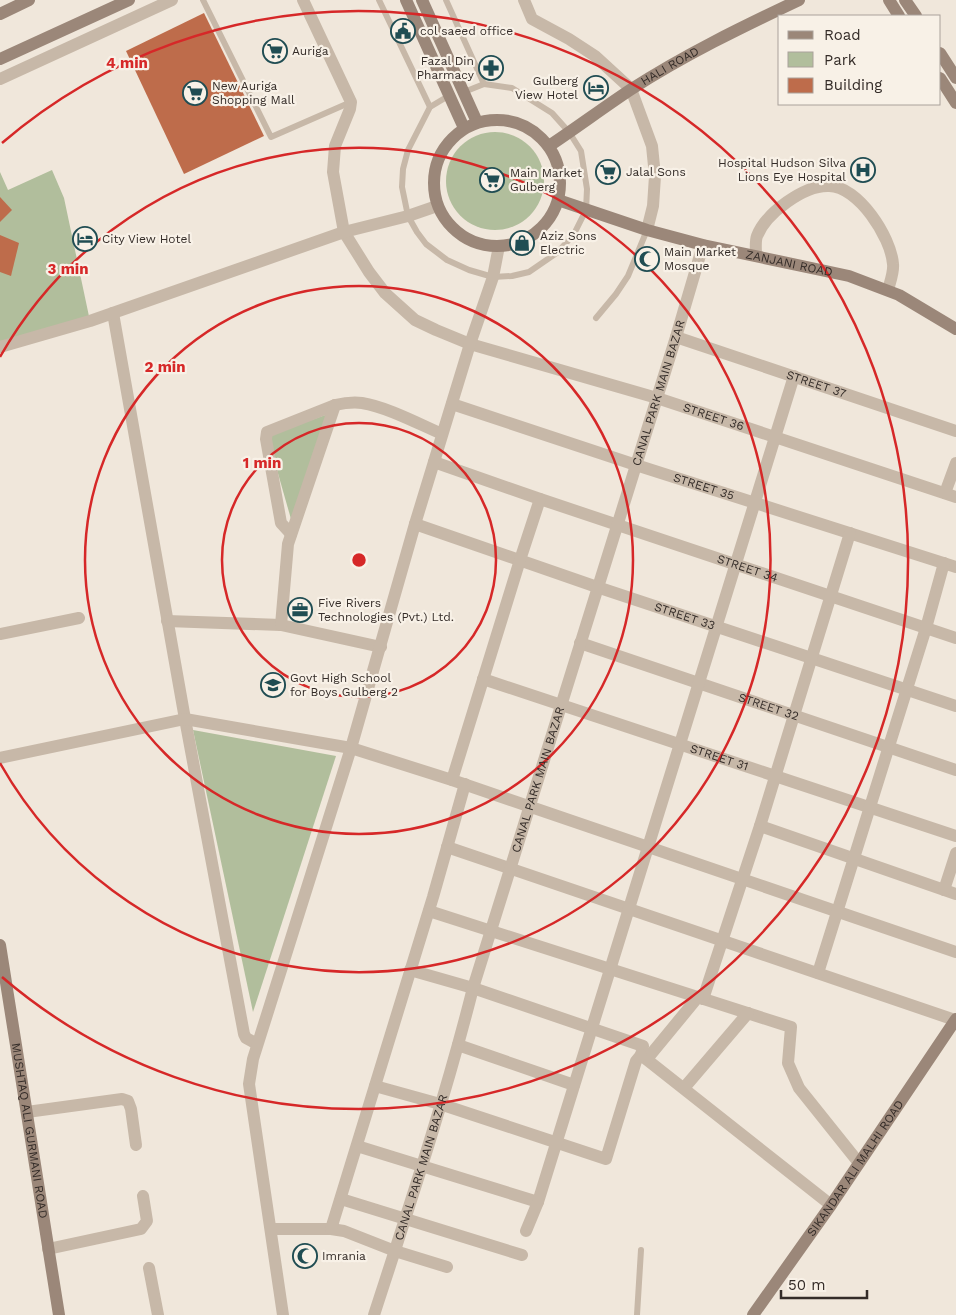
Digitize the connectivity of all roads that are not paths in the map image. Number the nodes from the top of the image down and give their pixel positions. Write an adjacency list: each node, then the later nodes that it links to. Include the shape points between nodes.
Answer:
1 (29, 0): 14 (street)
2 (129, 0): 18 (street)
3 (172, 0): 20 (street)
4 (203, 0): 26 (lane, via 271,137)
5 (302, 0): 26 (street)
6 (380, 0): 28 (lane)
7 (406, 0): 25 (street)
8 (422, 0): 24 (street)
9 (446, 0): 22 (lane)
10 (524, 0): 23 (street, via 532,18 595,56)
11 (799, 0): 23 (street, HALI ROAD, via 744,26)
12 (889, 0): 15 (street)
13 (905, 0): 16 (street)
14 (0, 14)
15 (898, 15)
16 (915, 15)
17 (941, 55): 19 (street)
18 (0, 59)
19 (956, 78)
20 (0, 79)
21 (941, 80): 27 (street)
22 (484, 84): 24 (lane); 31 (lane, via 512,88 552,112)
23 (631, 89): 31 (street, HALI ROAD); 37 (street, via 652,146 653,206)
24 (464, 92): 29 (street)
25 (450, 95): 28 (lane); 30 (street)
26 (351, 102): 38 (street, via 335,146 333,172)
27 (956, 103)
28 (430, 107): 36 (lane, via 408,150 403,169 403,199)
29 (477, 122): 30 (street); 32 (street, via 509,120 538,134)
30 (464, 128): 34 (street, via 447,143 436,162 433,176)
31 (569, 132): 32 (street, HALI ROAD); 35 (lane, via 581,152 587,189)
32 (549, 146): 33 (street, via 560,178)
33 (558, 200): 35 (street, ZANJANI ROAD); 40 (street, via 553,213 536,233 525,240)
34 (437, 206): 36 (street); 40 (street, via 447,223 462,236 480,244)
35 (586, 210): 37 (street, ZANJANI ROAD); 42 (lane, via 574,234 558,252 529,272)
36 (408, 216): 38 (street); 42 (lane, via 426,244 447,260)
37 (647, 230): 39 (street, ZANJANI ROAD); 45 (lane, via 628,276)
38 (344, 232): 44 (street); 48 (street, STREET 36, via 385,293 415,320)
39 (703, 245): 41 (street, ZANJANI ROAD); 47 (street, CANAL PARK MAIN BAZAR)
40 (499, 246): 42 (street)
41 (756, 255): 43 (street, ZANJANI ROAD, via 849,276); 43 (street, via 756,237 769,217 808,190 830,186 849,192 879,226 894,265)
42 (493, 276): 48 (street)
43 (888, 290): 46 (street, ZANJANI ROAD)
44 (113, 313): 49 (street); 73 (street)
45 (596, 318)
46 (956, 329)
47 (676, 337): 50 (street, STREET 37); 51 (street, CANAL PARK MAIN BAZAR)
48 (470, 344): 51 (street, STREET 36); 52 (street)
49 (0, 347)
50 (794, 376): 54 (street, STREET 37); 56 (street)
51 (657, 398): 56 (street, STREET 36); 59 (street, CANAL PARK MAIN BAZAR)
52 (452, 404): 55 (street); 59 (street, STREET 35)
53 (335, 405): 55 (street, via 362,403); 66 (street); 66 (street, via 266,432 279,516 283,527)
54 (956, 431)
55 (442, 434): 57 (street)
56 (775, 437): 60 (street, STREET 36); 62 (street)
57 (434, 462): 61 (street, STREET 34); 63 (street)
58 (956, 463): 60 (street)
59 (636, 465): 62 (street, STREET 35); 64 (street, CANAL PARK MAIN BAZAR)
60 (951, 495)
61 (540, 499): 64 (street, STREET 34); 67 (street)
62 (755, 503): 65 (street, STREET 35); 68 (street)
63 (414, 524): 67 (street, STREET 33); 80 (street)
64 (617, 525): 68 (street, STREET 34); 70 (street, CANAL PARK MAIN BAZAR)
65 (850, 533): 69 (street, STREET 35); 71 (street)
66 (291, 534): 74 (street, via 286,552)
67 (520, 560): 70 (street, STREET 33); 82 (street)
68 (736, 564): 71 (street, STREET 34); 75 (street)
69 (950, 565): 76 (street)
70 (597, 587): 75 (street, STREET 33); 79 (street, CANAL PARK MAIN BAZAR)
71 (830, 596): 76 (street, STREET 34); 81 (street)
72 (79, 618): 77 (street)
73 (167, 620): 74 (street); 88 (street)
74 (281, 625): 80 (street)
75 (716, 627): 81 (street, STREET 33); 83 (street)
76 (926, 628): 78 (street, STREET 34); 84 (street)
77 (0, 634)
78 (956, 638)
79 (580, 643): 83 (street, STREET 32); 85 (street, CANAL PARK MAIN BAZAR)
80 (380, 647): 90 (street)
81 (811, 658): 84 (street, STREET 33); 87 (street)
82 (483, 679): 85 (street, STREET 31); 95 (street)
83 (699, 683): 87 (street, STREET 32); 89 (street)
84 (906, 690): 86 (street, STREET 33); 91 (street)
85 (560, 704): 89 (street, STREET 31); 98 (street, CANAL PARK MAIN BAZAR)
86 (956, 706)
87 (794, 716): 91 (street, STREET 32); 94 (street)
88 (184, 719): 90 (street); 92 (street); 123 (street, via 244,1034)
89 (680, 744): 94 (street, STREET 31); 102 (street)
90 (351, 748): 95 (street); 123 (street)
91 (888, 748): 93 (street, STREET 32); 97 (street)
92 (0, 758)
93 (956, 770)
94 (776, 776): 97 (street, STREET 31); 99 (street)
95 (452, 780): 96 (street)
96 (465, 784): 98 (street); 101 (street)
97 (870, 807): 100 (street, STREET 31); 104 (street)
98 (529, 808): 102 (street); 105 (street, CANAL PARK MAIN BAZAR)
99 (760, 826): 104 (street); 106 (street)
100 (956, 836)
101 (446, 848): 105 (street); 109 (street)
102 (648, 848): 106 (street); 108 (street)
103 (956, 853): 107 (street)
104 (854, 859): 107 (street); 110 (street)
105 (510, 868): 108 (street); 111 (street, CANAL PARK MAIN BAZAR)
106 (742, 880): 110 (street); 112 (street)
107 (950, 892)
108 (629, 909): 112 (street); 115 (street)
109 (429, 911): 111 (street); 116 (street)
110 (837, 912): 114 (street); 117 (street)
111 (491, 930): 115 (street); 118 (street, CANAL PARK MAIN BAZAR)
112 (722, 940): 117 (street); 119 (street)
113 (0, 945): 130 (street, MUSHTAQ ALI GURMANI ROAD)
114 (956, 952)
115 (610, 968): 119 (street); 122 (street)
116 (410, 970): 118 (street); 126 (street)
117 (818, 973): 121 (street)
118 (473, 988): 122 (street); 124 (street, CANAL PARK MAIN BAZAR)
119 (701, 998): 120 (street); 125 (street)
120 (748, 1013): 128 (street); 134 (street, via 791,1027 788,1063 799,1088)
121 (956, 1020): 134 (street, SIKANDAR ALI MALHI ROAD)
122 (592, 1028): 125 (street, via 643,1046); 127 (street)
123 (258, 1044): 141 (street, via 252,1059 249,1084)
124 (458, 1045): 127 (street); 129 (street, CANAL PARK MAIN BAZAR)
125 (644, 1057): 128 (street); 131 (street, via 636,1061 606,1159)
126 (375, 1086): 129 (street); 133 (street)
127 (574, 1086): 131 (street)
128 (684, 1088): 139 (street)
129 (440, 1104): 131 (street); 135 (street, CANAL PARK MAIN BAZAR)
130 (27, 1112): 132 (street, via 122,1099 128,1101 131,1109); 144 (street, MUSHTAQ ALI GURMANI ROAD)
131 (556, 1143): 138 (street)
132 (136, 1145)
133 (357, 1146): 135 (street); 137 (street)
134 (859, 1163): 139 (street, SIKANDAR ALI MALHI ROAD)
135 (422, 1167): 138 (street); 140 (street, CANAL PARK MAIN BAZAR)
136 (143, 1196): 144 (street, via 146,1221 141,1229)
137 (341, 1199): 140 (street); 142 (street)
138 (538, 1202): 143 (street)
139 (831, 1204): 155 (street, SIKANDAR ALI MALHI ROAD)
140 (406, 1220): 146 (street, CANAL PARK MAIN BAZAR); 147 (street)
141 (271, 1229): 142 (street); 152 (street)
142 (331, 1229): 146 (street)
143 (526, 1231)
144 (48, 1248): 150 (street, MUSHTAQ ALI GURMANI ROAD)
145 (641, 1250): 154 (lane)
146 (395, 1251): 148 (street); 153 (street, CANAL PARK MAIN BAZAR)
147 (522, 1255)
148 (447, 1267)
149 (149, 1268): 151 (street)
150 (59, 1315)
151 (158, 1315)
152 (283, 1315)
153 (374, 1315)
154 (637, 1315)
155 (753, 1315)

